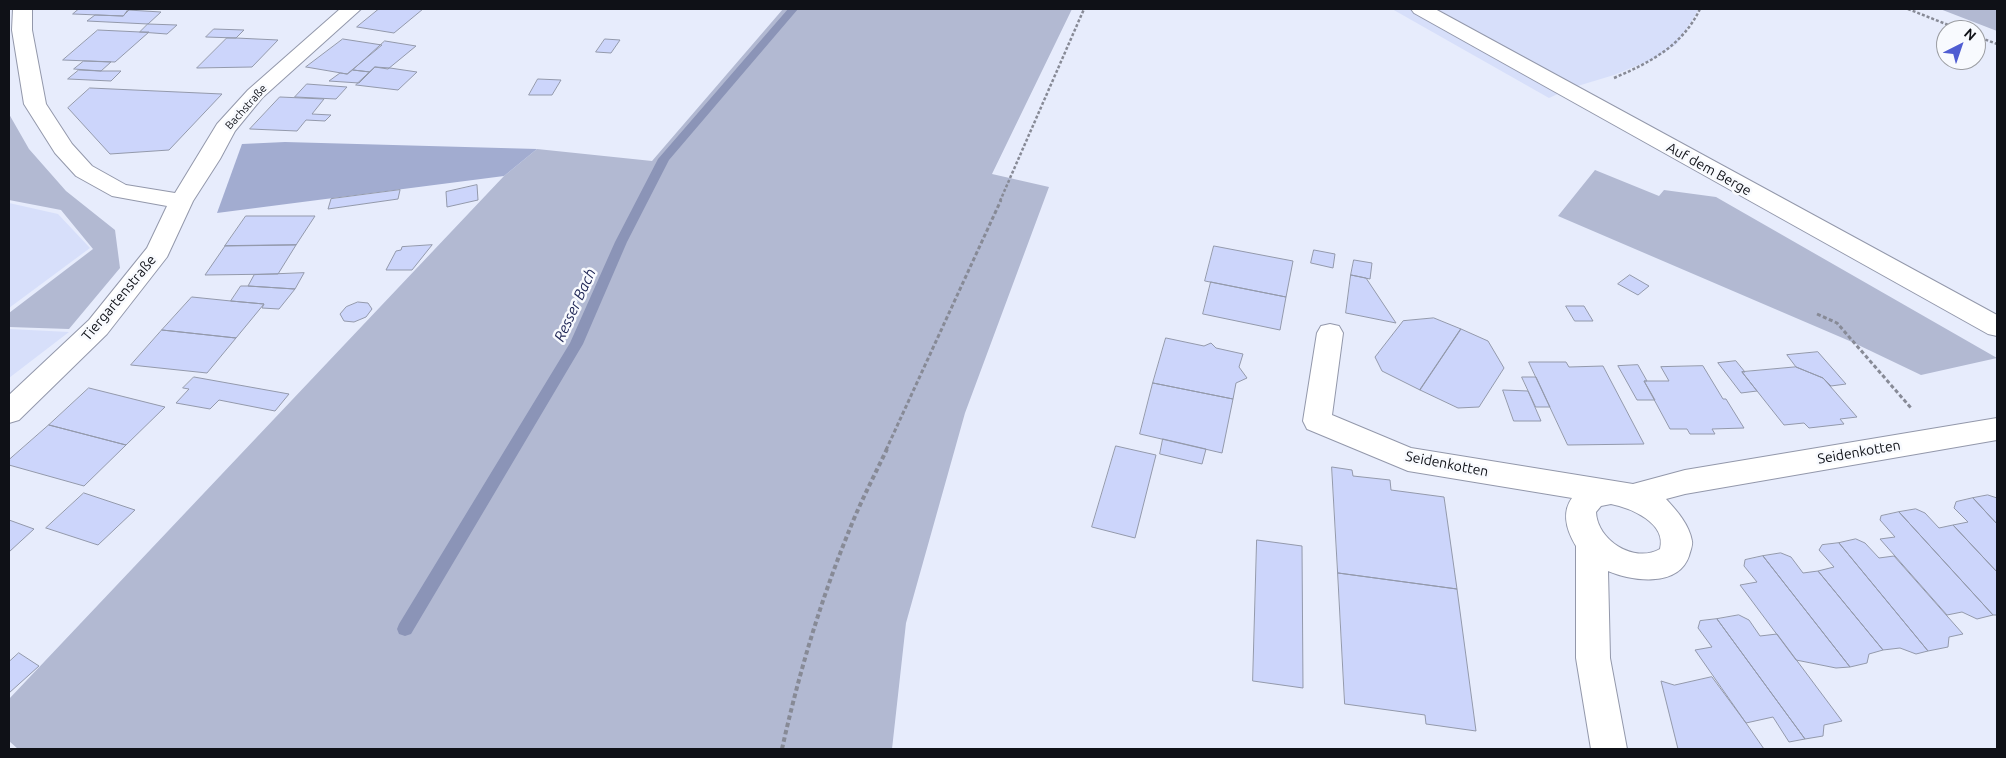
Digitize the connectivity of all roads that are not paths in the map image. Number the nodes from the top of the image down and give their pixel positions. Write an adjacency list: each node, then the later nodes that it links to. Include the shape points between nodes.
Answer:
1 (22, 9): 4 (street, via 22,30 35,104 63,148 84,172 120,191)
2 (351, 9): 4 (street, Bachstraße, via 254,94 225,129)
3 (1421, 9): 5 (street, Auf dem Berge)
4 (181, 201): 7 (street, Tiergartenstraße, via 158,251 98,327)
5 (1997, 327)
6 (1330, 333): 9 (street, Seidenkotten, via 1317,421 1408,459)
7 (9, 412)
8 (1997, 429): 9 (street, Seidenkotten)
9 (1622, 494): 10 (street, Seidenkotten, via 1592,496 1581,508 1582,526); 10 (street, Seidenkotten, via 1655,508 1670,524 1677,542 1673,557 1658,566 1636,567 1612,558)
10 (1592, 544): 11 (street, Seidenkotten, via 1593,658)
11 (1609, 749)

